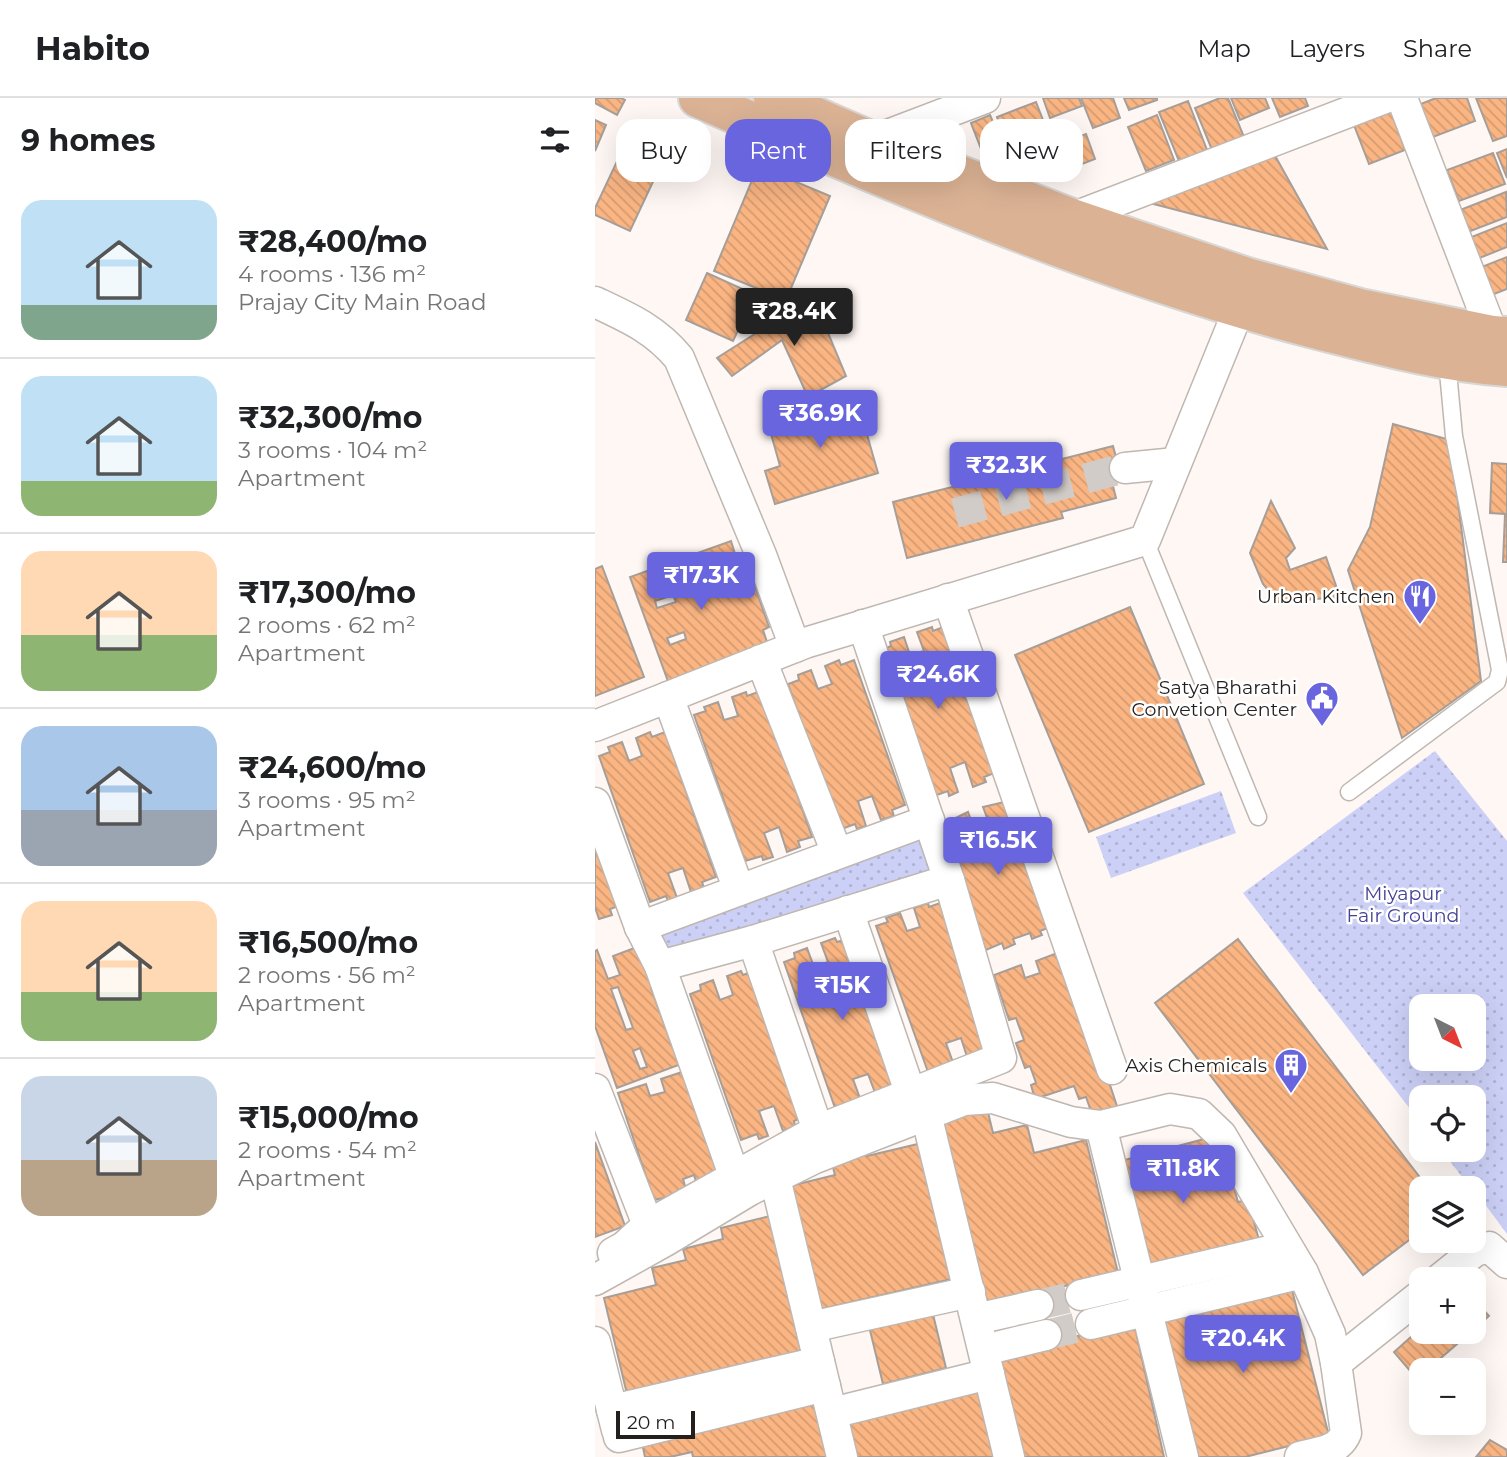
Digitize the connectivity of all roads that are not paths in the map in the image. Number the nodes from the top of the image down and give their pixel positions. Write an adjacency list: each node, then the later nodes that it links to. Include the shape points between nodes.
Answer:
1 (698, 98): 11 (main road, via 1018,233)
2 (985, 98): 6 (street)
3 (1385, 98): 9 (street)
4 (1402, 98): 12 (street)
5 (792, 102): 7 (main road)
6 (930, 119)
7 (845, 128)
8 (966, 177): 9 (main road)
9 (1072, 218): 12 (main road, via 1247,277)
10 (595, 302): 19 (street, via 642,324 679,358)
11 (1239, 309): 13 (main road); 14 (street)
12 (1502, 346): 13 (main road)
13 (1446, 358): 23 (lane, via 1454,436 1499,677)
14 (1177, 463): 15 (street); 16 (street)
15 (1125, 468)
16 (1145, 540): 17 (street); 25 (lane)
17 (948, 599): 18 (street); 34 (street)
18 (863, 625): 19 (street); 26 (street)
19 (795, 647): 20 (street)
20 (761, 660): 21 (street); 27 (street)
21 (668, 697): 22 (street); 29 (street)
22 (595, 726)
23 (1349, 792)
24 (595, 803): 31 (street)
25 (1258, 817)
26 (929, 820): 27 (street); 28 (street)
27 (837, 853): 29 (street)
28 (949, 880): 30 (street); 36 (street, via 1002,1058)
29 (739, 890): 31 (street)
30 (848, 911): 32 (street); 36 (street)
31 (640, 927): 33 (street)
32 (753, 941): 33 (street); 38 (street)
33 (660, 966): 39 (street)
34 (1112, 1069)
35 (595, 1089): 41 (street)
36 (918, 1103): 37 (street, via 993,1098 1071,1122); 38 (street); 40 (street); 50 (street)
37 (1101, 1126): 42 (street, via 1170,1109 1199,1114 1221,1135); 48 (street)
38 (818, 1130): 39 (street)
39 (734, 1175): 41 (street)
40 (775, 1178): 47 (street); 55 (street)
41 (648, 1225): 43 (street, via 624,1247)
42 (1287, 1247): 46 (street); 48 (street)
43 (595, 1260)
44 (1507, 1263): 45 (street, via 1489,1247 1475,1251)
45 (1455, 1267)
46 (1303, 1273): 53 (street); 59 (street, via 1330,1334)
47 (595, 1280)
48 (1139, 1280): 49 (street); 53 (street)
49 (1081, 1295)
50 (973, 1305): 51 (street); 55 (street); 58 (street)
51 (1038, 1305)
52 (1409, 1305): 59 (street)
53 (1147, 1311): 54 (street); 64 (street)
54 (1090, 1324)
55 (811, 1327): 60 (street)
56 (1046, 1335): 58 (street)
57 (595, 1342): 61 (street)
58 (987, 1362): 60 (street); 63 (street)
59 (1336, 1363): 65 (street, via 1346,1433 1334,1448)
60 (825, 1387): 61 (street); 62 (street)
61 (619, 1435)
62 (842, 1457)
63 (1009, 1457)
64 (1183, 1457)
65 (1300, 1457)

